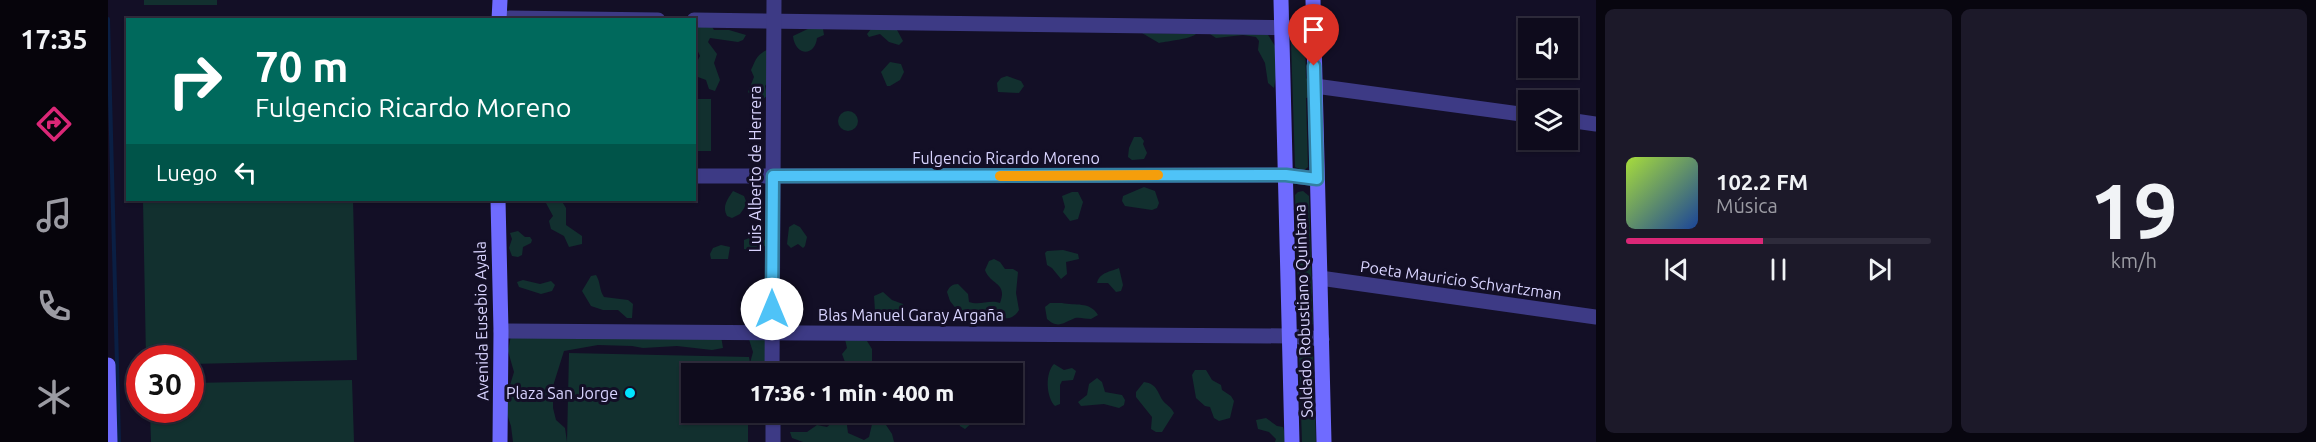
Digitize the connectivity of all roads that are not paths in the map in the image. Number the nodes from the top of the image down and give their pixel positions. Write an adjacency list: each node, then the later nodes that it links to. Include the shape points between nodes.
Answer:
1 (500, 0): 5 (street)
2 (774, 0): 7 (street, Luis Alberto de Herrera)
3 (1281, 0): 8 (street)
4 (1312, 0): 9 (street, Soldado Robustiano Quintana)
5 (500, 18)
6 (696, 20): 7 (street)
7 (774, 21): 8 (street); 16 (street, Luis Alberto de Herrera)
8 (1282, 28): 9 (street); 14 (street)
9 (1313, 28): 10 (street, Soldado Robustiano Quintana)
10 (1315, 86): 11 (street); 17 (street, Soldado Robustiano Quintana)
11 (1518, 114)
12 (1578, 121): 13 (street)
13 (1596, 124)
14 (1286, 175): 16 (street, Fulgencio Ricardo Moreno); 17 (street, Fulgencio Ricardo Moreno); 23 (street)
15 (696, 176): 16 (street, Fulgencio Ricardo Moreno)
16 (773, 176): 22 (street, Luis Alberto de Herrera)
17 (1317, 179): 19 (street, Soldado Robustiano Quintana)
18 (498, 201): 21 (street, Avenida Eusebio Ayala)
19 (1320, 278): 20 (street, Poeta Mauricio Schvartzman); 24 (street, Soldado Robustiano Quintana)
20 (1596, 317)
21 (501, 331): 22 (street, Blas Manuel Garay Argaña); 29 (street, Avenida Eusebio Ayala)
22 (771, 332): 23 (street, Blas Manuel Garay Argaña); 25 (street, Luis Alberto de Herrera)
23 (1290, 336): 24 (street, Blas Manuel Garay Argaña); 31 (street)
24 (1322, 339): 32 (street, Soldado Robustiano Quintana)
25 (772, 363)
26 (108, 365): 28 (street)
27 (773, 423): 30 (street)
28 (110, 442)
29 (500, 442)
30 (773, 442)
31 (1292, 442)
32 (1324, 442)

